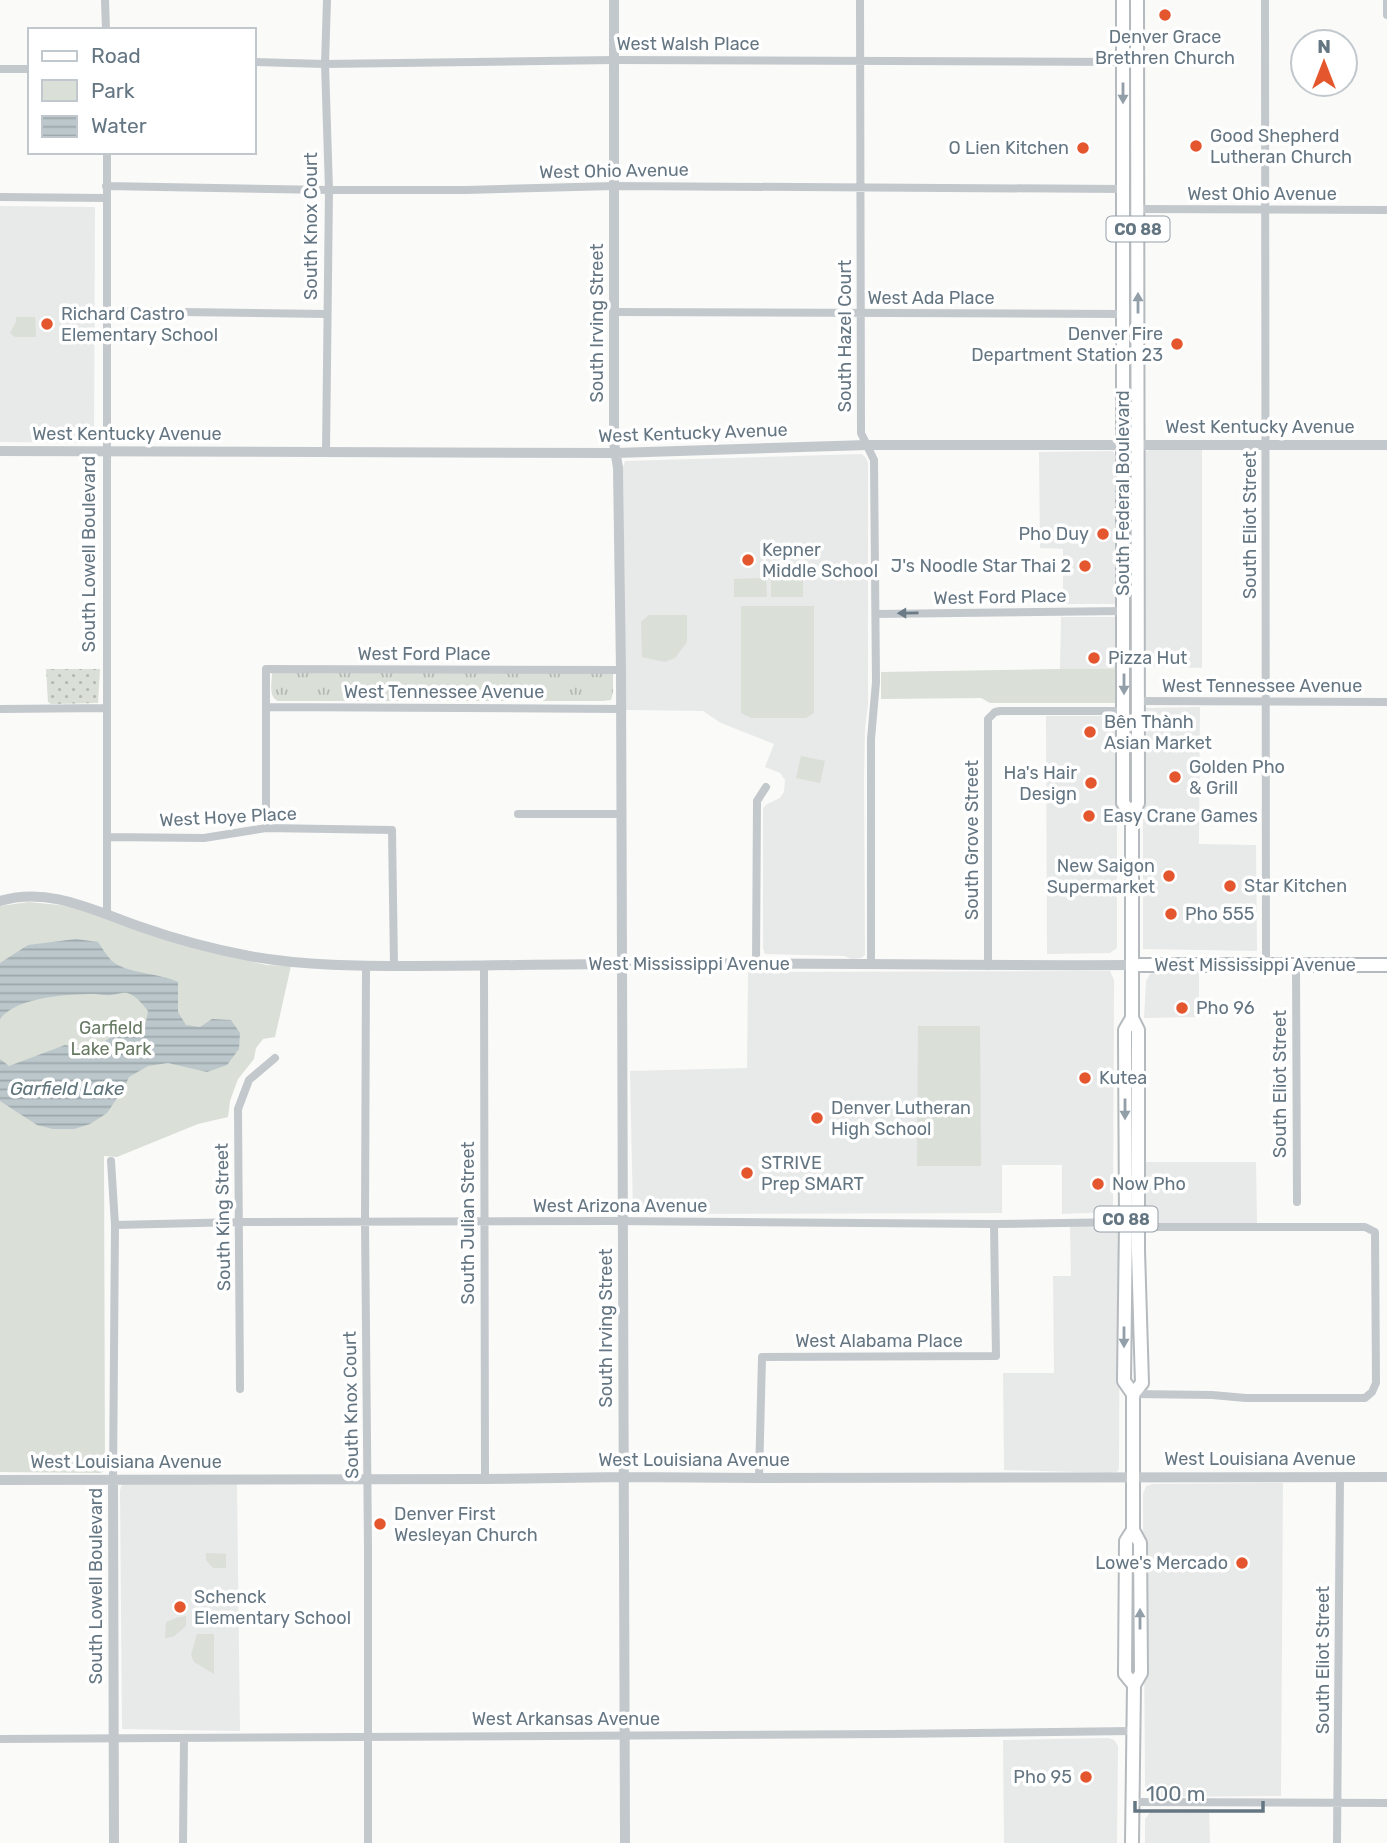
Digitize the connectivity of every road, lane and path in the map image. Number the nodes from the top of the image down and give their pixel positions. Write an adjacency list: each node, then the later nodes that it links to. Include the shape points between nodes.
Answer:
1 (105, 0): 10 (street)
2 (327, 0): 15 (street, South Knox Court)
3 (614, 0): 11 (street, South Irving Street)
4 (860, 0): 12 (street, South Hazel Court)
5 (1123, 0): 14 (main road, South Federal Boulevard / CO 88)
6 (1137, 0): 26 (main road, South Federal Boulevard / CO 88)
7 (1265, 0): 27 (street, South Eliot Street)
8 (1387, 0): 9 (street)
9 (1387, 15)
10 (106, 28)
11 (614, 60): 12 (street, West Walsh Place); 15 (street, West Walsh Place); 20 (street, South Irving Street)
12 (861, 61): 14 (street, West Walsh Place); 21 (street, South Hazel Court)
13 (256, 62): 15 (street, West Walsh Place)
14 (1123, 62): 22 (main road, South Federal Boulevard / CO 88, one-way to 22)
15 (325, 64): 23 (street, South Knox Court)
16 (0, 69): 17 (street)
17 (28, 69)
18 (107, 154): 19 (street, South Lowell Boulevard)
19 (106, 186): 23 (street, West Ohio Avenue); 25 (street, South Lowell Boulevard)
20 (614, 186): 21 (street, West Ohio Avenue); 23 (street, West Ohio Avenue); 30 (street, South Irving Street)
21 (861, 187): 22 (street, West Ohio Avenue); 31 (street, South Hazel Court)
22 (1123, 189): 33 (main road, South Federal Boulevard / CO 88)
23 (329, 190): 32 (street, South Knox Court)
24 (0, 197): 25 (street)
25 (106, 198): 29 (street, South Lowell Boulevard)
26 (1138, 209): 27 (street, West Ohio Avenue); 36 (main road, South Federal Boulevard / CO 88, one-way to 26)
27 (1265, 210): 28 (street, West Ohio Avenue); 37 (street, South Eliot Street)
28 (1387, 210)
29 (107, 311): 32 (street); 40 (street, South Lowell Boulevard)
30 (614, 312): 31 (street, West Ada Place); 42 (street, South Irving Street)
31 (862, 313): 33 (street, West Ada Place); 34 (street, South Hazel Court, via 861,433)
32 (327, 314): 41 (street, South Knox Court)
33 (1122, 314): 35 (main road, South Federal Boulevard / CO 88)
34 (867, 445): 35 (street, West Kentucky Avenue); 42 (street, West Kentucky Avenue); 44 (street, South Hazel Court, via 874,460)
35 (1123, 445): 36 (street, West Kentucky Avenue); 43 (main road, South Federal Boulevard / CO 88)
36 (1138, 445): 37 (street, West Kentucky Avenue); 46 (main road, South Federal Boulevard / CO 88)
37 (1265, 445): 38 (street, West Kentucky Avenue); 47 (street, South Eliot Street)
38 (1387, 445)
39 (0, 451): 40 (street, West Kentucky Avenue)
40 (106, 452): 41 (street, West Kentucky Avenue); 50 (street, South Lowell Boulevard)
41 (326, 452): 42 (street, West Kentucky Avenue)
42 (616, 453): 45 (street, South Irving Street)
43 (1124, 611): 44 (street, West Ford Place, one-way to 44); 53 (main road, South Federal Boulevard / CO 88, one-way to 53)
44 (876, 614): 64 (street, South Hazel Court)
45 (621, 670): 49 (street, West Ford Place, via 266,669); 52 (street, South Irving Street)
46 (1137, 701): 47 (street, West Tennessee Avenue); 57 (main road, South Federal Boulevard / CO 88, via 1138,803)
47 (1266, 702): 48 (street, West Tennessee Avenue); 66 (street, South Eliot Street)
48 (1387, 702)
49 (267, 707): 52 (street, West Tennessee Avenue); 58 (street)
50 (107, 708): 51 (street); 59 (street, South Lowell Boulevard)
51 (0, 709)
52 (621, 709): 56 (street, South Irving Street)
53 (1124, 711): 57 (main road, South Federal Boulevard / CO 88, via 1123,803); 70 (street, South Grove Street, via 1000,711 988,719)
54 (766, 787): 63 (street, via 757,801)
55 (519, 814): 56 (street)
56 (622, 814): 62 (street, South Irving Street)
57 (1132, 814): 65 (main road, South Federal Boulevard / CO 88)
58 (266, 828): 59 (street, West Hoye Place, via 204,838); 71 (street, West Hoye Place, via 391,831)
59 (107, 837): 61 (street, South Lowell Boulevard)
60 (0, 901): 61 (street, West Mississippi Avenue, via 45,896)
61 (107, 914): 69 (street, West Mississippi Avenue, via 226,951 288,962)
62 (622, 964): 63 (street, West Mississippi Avenue); 72 (street, West Mississippi Avenue); 76 (street, South Irving Street)
63 (756, 964): 64 (street, West Mississippi Avenue)
64 (871, 964): 70 (street, West Mississippi Avenue)
65 (1133, 965): 66 (main road, West Mississippi Avenue); 70 (street, West Mississippi Avenue); 82 (main road, South Federal Boulevard / CO 88, via 1132,1018 1125,1030)
66 (1266, 965): 67 (main road, West Mississippi Avenue)
67 (1296, 965): 68 (main road, West Mississippi Avenue); 75 (street, South Eliot Street)
68 (1387, 965)
69 (366, 966): 71 (street, West Mississippi Avenue); 78 (street, South Knox Court)
70 (988, 966)
71 (394, 967): 72 (street, West Mississippi Avenue)
72 (484, 967): 79 (street, South Julian Street)
73 (275, 1058): 77 (street, South King Street, via 249,1080 238,1109)
74 (111, 1161): 81 (street, South Lowell Boulevard)
75 (1297, 1202)
76 (623, 1221): 79 (street, West Arizona Avenue); 80 (street, West Arizona Avenue); 85 (street, South Irving Street)
77 (240, 1222): 78 (street, West Arizona Avenue); 81 (street, West Arizona Avenue); 83 (street, South King Street)
78 (365, 1222): 79 (street, West Arizona Avenue); 90 (street, South Knox Court)
79 (483, 1222): 91 (street, South Julian Street)
80 (994, 1224): 82 (street, West Arizona Avenue); 89 (street, West Alabama Place, via 996,1356 762,1357)
81 (115, 1225): 93 (street, South Lowell Boulevard)
82 (1132, 1225): 84 (main road, South Federal Boulevard / CO 88, via 1124,1381); 84 (street, West Arizona Avenue, via 1366,1227 1375,1231 1376,1383 1365,1398)
83 (240, 1389)
84 (1133, 1394): 86 (main road, South Federal Boulevard / CO 88)
85 (624, 1477): 89 (street, West Louisiana Avenue); 91 (street, West Louisiana Avenue); 95 (street, South Irving Street)
86 (1134, 1477): 87 (street, West Louisiana Avenue); 89 (street, West Louisiana Avenue); 94 (main road, South Federal Boulevard / CO 88, via 1133,1530 1140,1543 1141,1673 1134,1685)
87 (1340, 1477): 88 (street, West Louisiana Avenue); 101 (street, South Eliot Street)
88 (1387, 1477)
89 (759, 1478)
90 (368, 1479): 91 (street, West Louisiana Avenue); 93 (street, West Louisiana Avenue); 96 (street, South Knox Court)
91 (485, 1479)
92 (0, 1480): 93 (street, West Louisiana Avenue)
93 (113, 1481): 97 (street, South Lowell Boulevard)
94 (1132, 1731): 95 (street, West Arkansas Avenue); 100 (main road, South Federal Boulevard / CO 88)
95 (625, 1735): 96 (street, West Arkansas Avenue); 106 (street, South Irving Street)
96 (369, 1736): 98 (street, West Arkansas Avenue); 105 (street, South Knox Court)
97 (114, 1738): 98 (street, West Arkansas Avenue); 99 (street, West Arkansas Avenue); 103 (street, South Lowell Boulevard)
98 (184, 1738): 104 (street)
99 (0, 1739)
100 (1132, 1802): 101 (street); 107 (main road, South Federal Boulevard / CO 88)
101 (1337, 1803): 102 (street); 108 (street, South Eliot Street)
102 (1387, 1803)
103 (114, 1843)
104 (183, 1843)
105 (368, 1843)
106 (625, 1843)
107 (1132, 1843)
108 (1337, 1843)

